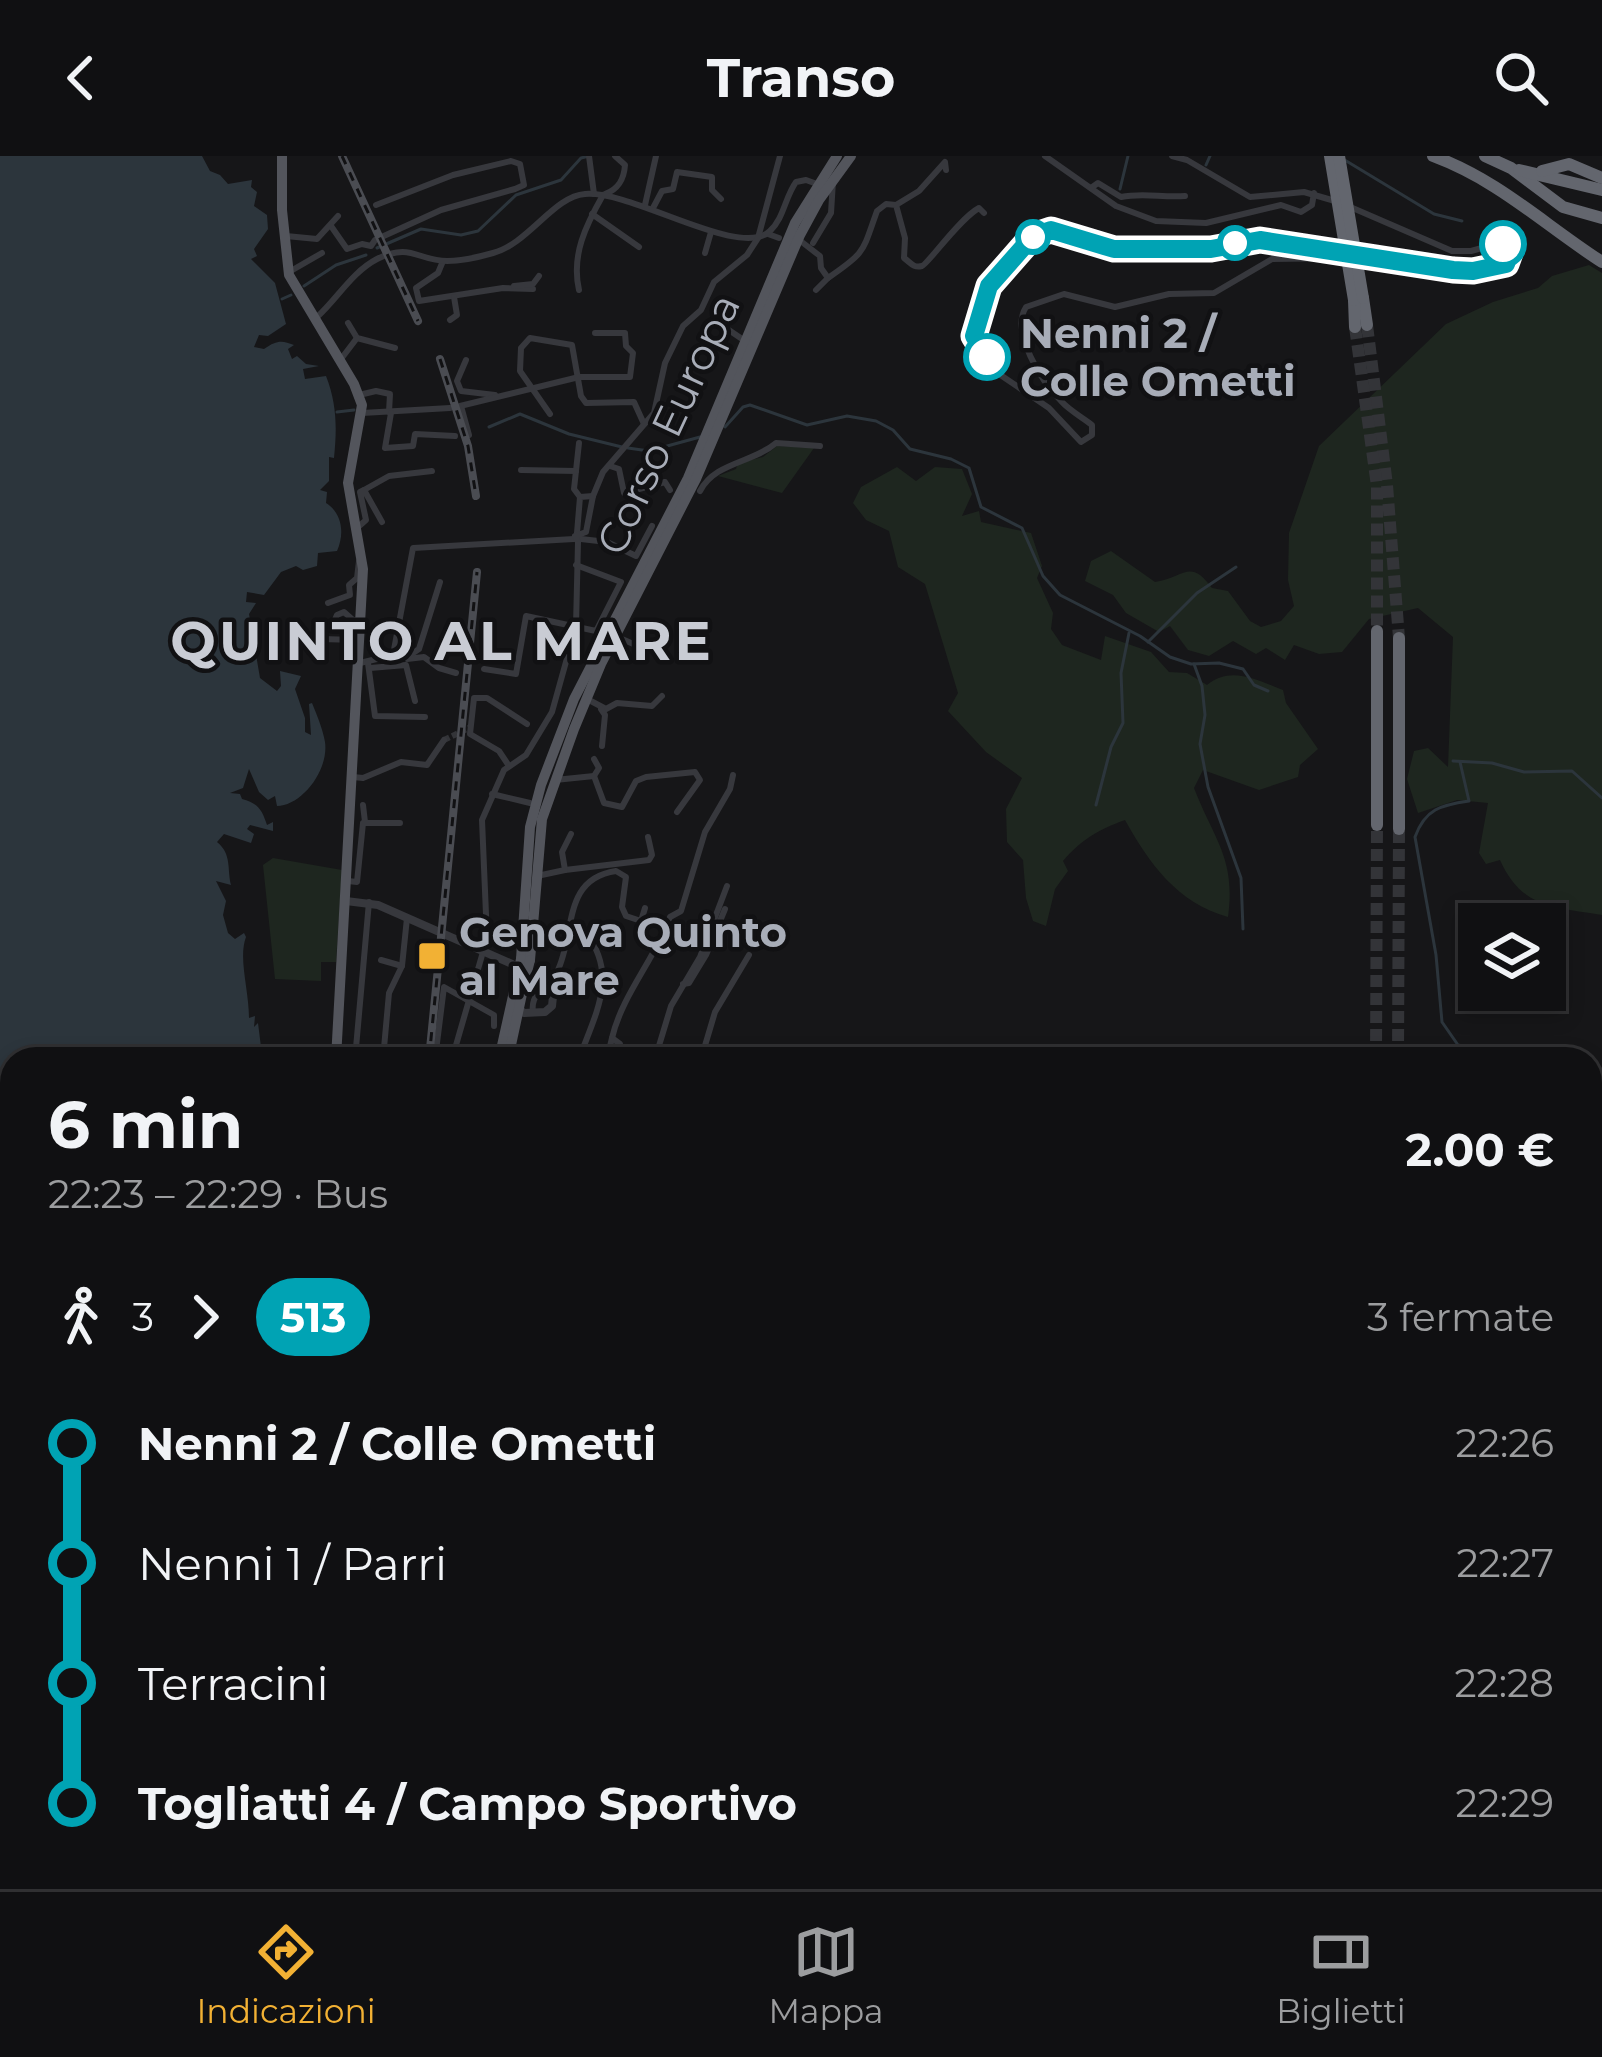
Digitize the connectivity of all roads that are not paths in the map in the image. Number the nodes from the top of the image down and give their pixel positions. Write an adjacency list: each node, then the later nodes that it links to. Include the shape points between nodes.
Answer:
1 (282, 156): 37 (main road)
2 (590, 156): 21 (street)
3 (615, 156): 21 (street, via 624,176)
4 (656, 156): 26 (street)
5 (780, 156): 38 (street)
6 (851, 156): 17 (main road, Corso Europa)
7 (1045, 156): 19 (street)
8 (1172, 156): 22 (street, via 1250,197)
9 (1335, 156): 62 (highway, bridge)
10 (1433, 156): 49 (highway, via 1498,185)
11 (1485, 156): 14 (highway)
12 (831, 158): 18 (main road, Corso Europa)
13 (944, 163): 27 (street)
14 (1511, 169): 15 (highway); 31 (highway, via 1563,207)
15 (1539, 172): 16 (highway, via 1569,164); 20 (highway)
16 (1602, 178)
17 (833, 180): 40 (main road, Corso Europa); 41 (street, via 831,213)
18 (817, 184): 34 (street, via 796,182); 65 (main road, Corso Europa)
19 (1091, 188): 22 (street, via 1156,221 1206,223 1281,205 1301,212); 23 (street, via 1121,197)
20 (1602, 190)
21 (598, 194): 26 (street); 29 (street); 48 (street, via 572,197 508,248)
22 (1314, 194): 47 (street, via 1452,251 1497,243 1510,256 1500,267 1473,271)
23 (1185, 196)
24 (721, 199): 26 (street, via 712,177 677,172 673,190)
25 (376, 205): 42 (street, via 512,161 524,178 514,189 418,218)
26 (649, 206): 33 (street)
27 (896, 206): 28 (street, via 904,258 915,266 931,261 974,210); 52 (street, via 880,208 863,251)
28 (984, 213)
29 (589, 214): 43 (street); 55 (street, via 575,274)
30 (338, 216): 32 (street)
31 (1602, 218)
32 (331, 226): 37 (street, via 313,240); 42 (street, via 347,249)
33 (711, 232): 38 (street); 45 (street)
34 (768, 234): 38 (street); 39 (street)
35 (1037, 234): 47 (street, via 989,286 974,338 999,374 1087,441 1092,425 1062,403 1025,342 1026,307 1064,294 1115,307 1214,293 1280,256)
36 (1069, 234): 47 (street, via 1114,249 1260,240)
37 (284, 236): 50 (main road)
38 (758, 238): 78 (street, via 683,326)
39 (779, 238)
40 (798, 239): 52 (street, via 820,256); 69 (main road, Corso Europa)
41 (813, 243)
42 (371, 246): 46 (street)
43 (639, 247)
44 (322, 253): 50 (street)
45 (704, 253)
46 (377, 259): 48 (street, via 408,250); 59 (street)
47 (1370, 259)
48 (442, 262): 57 (street, via 415,295 422,302)
49 (1602, 262)
50 (289, 273): 59 (main road)
51 (538, 276): 53 (street)
52 (828, 278): 56 (street)
53 (506, 288): 54 (street); 57 (street)
54 (533, 289)
55 (579, 290)
56 (817, 290)
57 (454, 297): 60 (street, via 457,315)
58 (726, 316): 65 (street, via 721,324)
59 (314, 320): 68 (main road)
60 (450, 320)
61 (348, 323): 64 (street)
62 (1361, 326)
63 (595, 333): 70 (street, via 625,333 633,374)
64 (357, 338): 66 (street); 68 (street)
65 (745, 341): 69 (main road, Corso Europa)
66 (395, 348)
67 (466, 360): 73 (street, via 458,387)
68 (340, 362): 72 (main road)
69 (739, 367): 81 (main road, Corso Europa)
70 (579, 377): 71 (street); 71 (street, via 572,345 530,338 519,358); 78 (street, via 586,403 634,402)
71 (533, 387): 73 (street); 77 (street)
72 (359, 394): 75 (main road); 76 (street, via 390,394)
73 (496, 396): 79 (street, via 460,406)
74 (450, 408): 76 (street)
75 (362, 412): 76 (street); 95 (main road, via 348,483)
76 (390, 413): 80 (street, via 385,448 413,446 415,434)
77 (550, 414)
78 (644, 424): 84 (street)
79 (469, 435)
80 (455, 436)
81 (710, 437): 103 (main road, Corso Europa); 148 (main road, Corso Europa, via 582,679 541,785 530,827)
82 (579, 443): 87 (street)
83 (820, 446): 90 (street, via 776,443 715,473)
84 (610, 466): 89 (street, via 619,470 624,494 665,482); 92 (street)
85 (520, 470): 87 (street)
86 (432, 471): 88 (street, via 389,476)
87 (576, 471): 91 (street)
88 (364, 490): 93 (street); 95 (street, via 366,520)
89 (670, 490)
90 (700, 491)
91 (577, 493): 92 (street); 96 (street)
92 (595, 494): 96 (street)
93 (382, 522)
94 (652, 526): 96 (street, via 636,556)
95 (358, 528): 97 (main road)
96 (578, 538): 98 (street); 108 (street, via 413,548)
97 (362, 560): 100 (street, via 350,595); 105 (main road)
98 (576, 565): 101 (street); 101 (street, via 621,582 596,632)
99 (440, 582): 108 (street, via 419,649)
100 (328, 603)
101 (576, 626): 110 (street, via 526,616 516,674); 120 (street, via 553,712 526,755)
102 (1377, 631): 131 (highway)
103 (615, 636): 106 (street); 113 (main road, Corso Europa)
104 (1399, 638): 132 (highway)
105 (361, 640): 107 (street, via 321,639); 109 (main road)
106 (638, 646)
107 (312, 653)
108 (393, 655): 109 (street); 111 (street, via 424,657)
109 (366, 665): 114 (street, via 406,665); 115 (street, via 375,716); 123 (main road)
110 (484, 670)
111 (457, 673)
112 (662, 696): 113 (street, via 652,706 607,709)
113 (588, 700): 118 (street, via 605,715); 124 (main road, Corso Europa)
114 (415, 701)
115 (425, 717)
116 (527, 724): 120 (street, via 474,698 470,734)
117 (444, 740): 123 (street, via 427,765 401,762)
118 (602, 746)
119 (594, 759): 122 (street)
120 (509, 766): 125 (street)
121 (733, 775): 158 (street, via 699,847 681,911 670,917)
122 (595, 776): 124 (street); 128 (street, via 604,802 622,807 637,781 695,772 700,780)
123 (353, 777): 137 (main road)
124 (555, 780): 136 (main road, Corso Europa)
125 (492, 794): 126 (street); 145 (street, via 482,820)
126 (530, 803)
127 (363, 806): 129 (street)
128 (677, 812)
129 (365, 822): 130 (street); 137 (street, via 357,882)
130 (400, 824)
131 (1377, 825)
132 (1399, 829)
133 (571, 834): 135 (street)
134 (648, 837): 135 (street, via 649,860)
135 (565, 870): 136 (street)
136 (537, 876): 148 (main road, Corso Europa)
137 (348, 881): 139 (main road)
138 (727, 886): 151 (street)
139 (346, 901): 140 (street); 159 (main road)
140 (369, 902): 143 (street); 160 (street)
141 (645, 908): 144 (street, via 641,921 626,916 626,877 600,874 569,908)
142 (725, 908): 151 (street, via 706,955)
143 (407, 918): 145 (street); 149 (street)
144 (568, 935): 152 (street, via 557,971); 166 (street, via 586,933 605,981)
145 (481, 951): 148 (street); 154 (street)
146 (749, 955): 170 (street)
147 (381, 960): 149 (street)
148 (521, 961): 152 (main road, Corso Europa, bridge)
149 (402, 966): 161 (street, via 388,993)
150 (546, 979): 152 (street)
151 (682, 984): 169 (street)
152 (525, 985): 155 (main road, Corso Europa); 156 (street); 164 (main road, Corso Europa)
153 (554, 987): 156 (street)
154 (468, 1002): 157 (street, via 495,1015); 162 (street, via 444,987); 163 (street)
155 (519, 1010): 156 (street); 165 (main road, Corso Europa)
156 (544, 1014)
157 (494, 1026)
158 (612, 1038): 167 (street); 168 (street)
159 (337, 1047)
160 (356, 1047)
161 (384, 1047)
162 (436, 1047)
163 (455, 1047)
164 (507, 1047)
165 (508, 1047)
166 (582, 1047)
167 (610, 1047)
168 (620, 1047)
169 (659, 1047)
170 (705, 1047)

